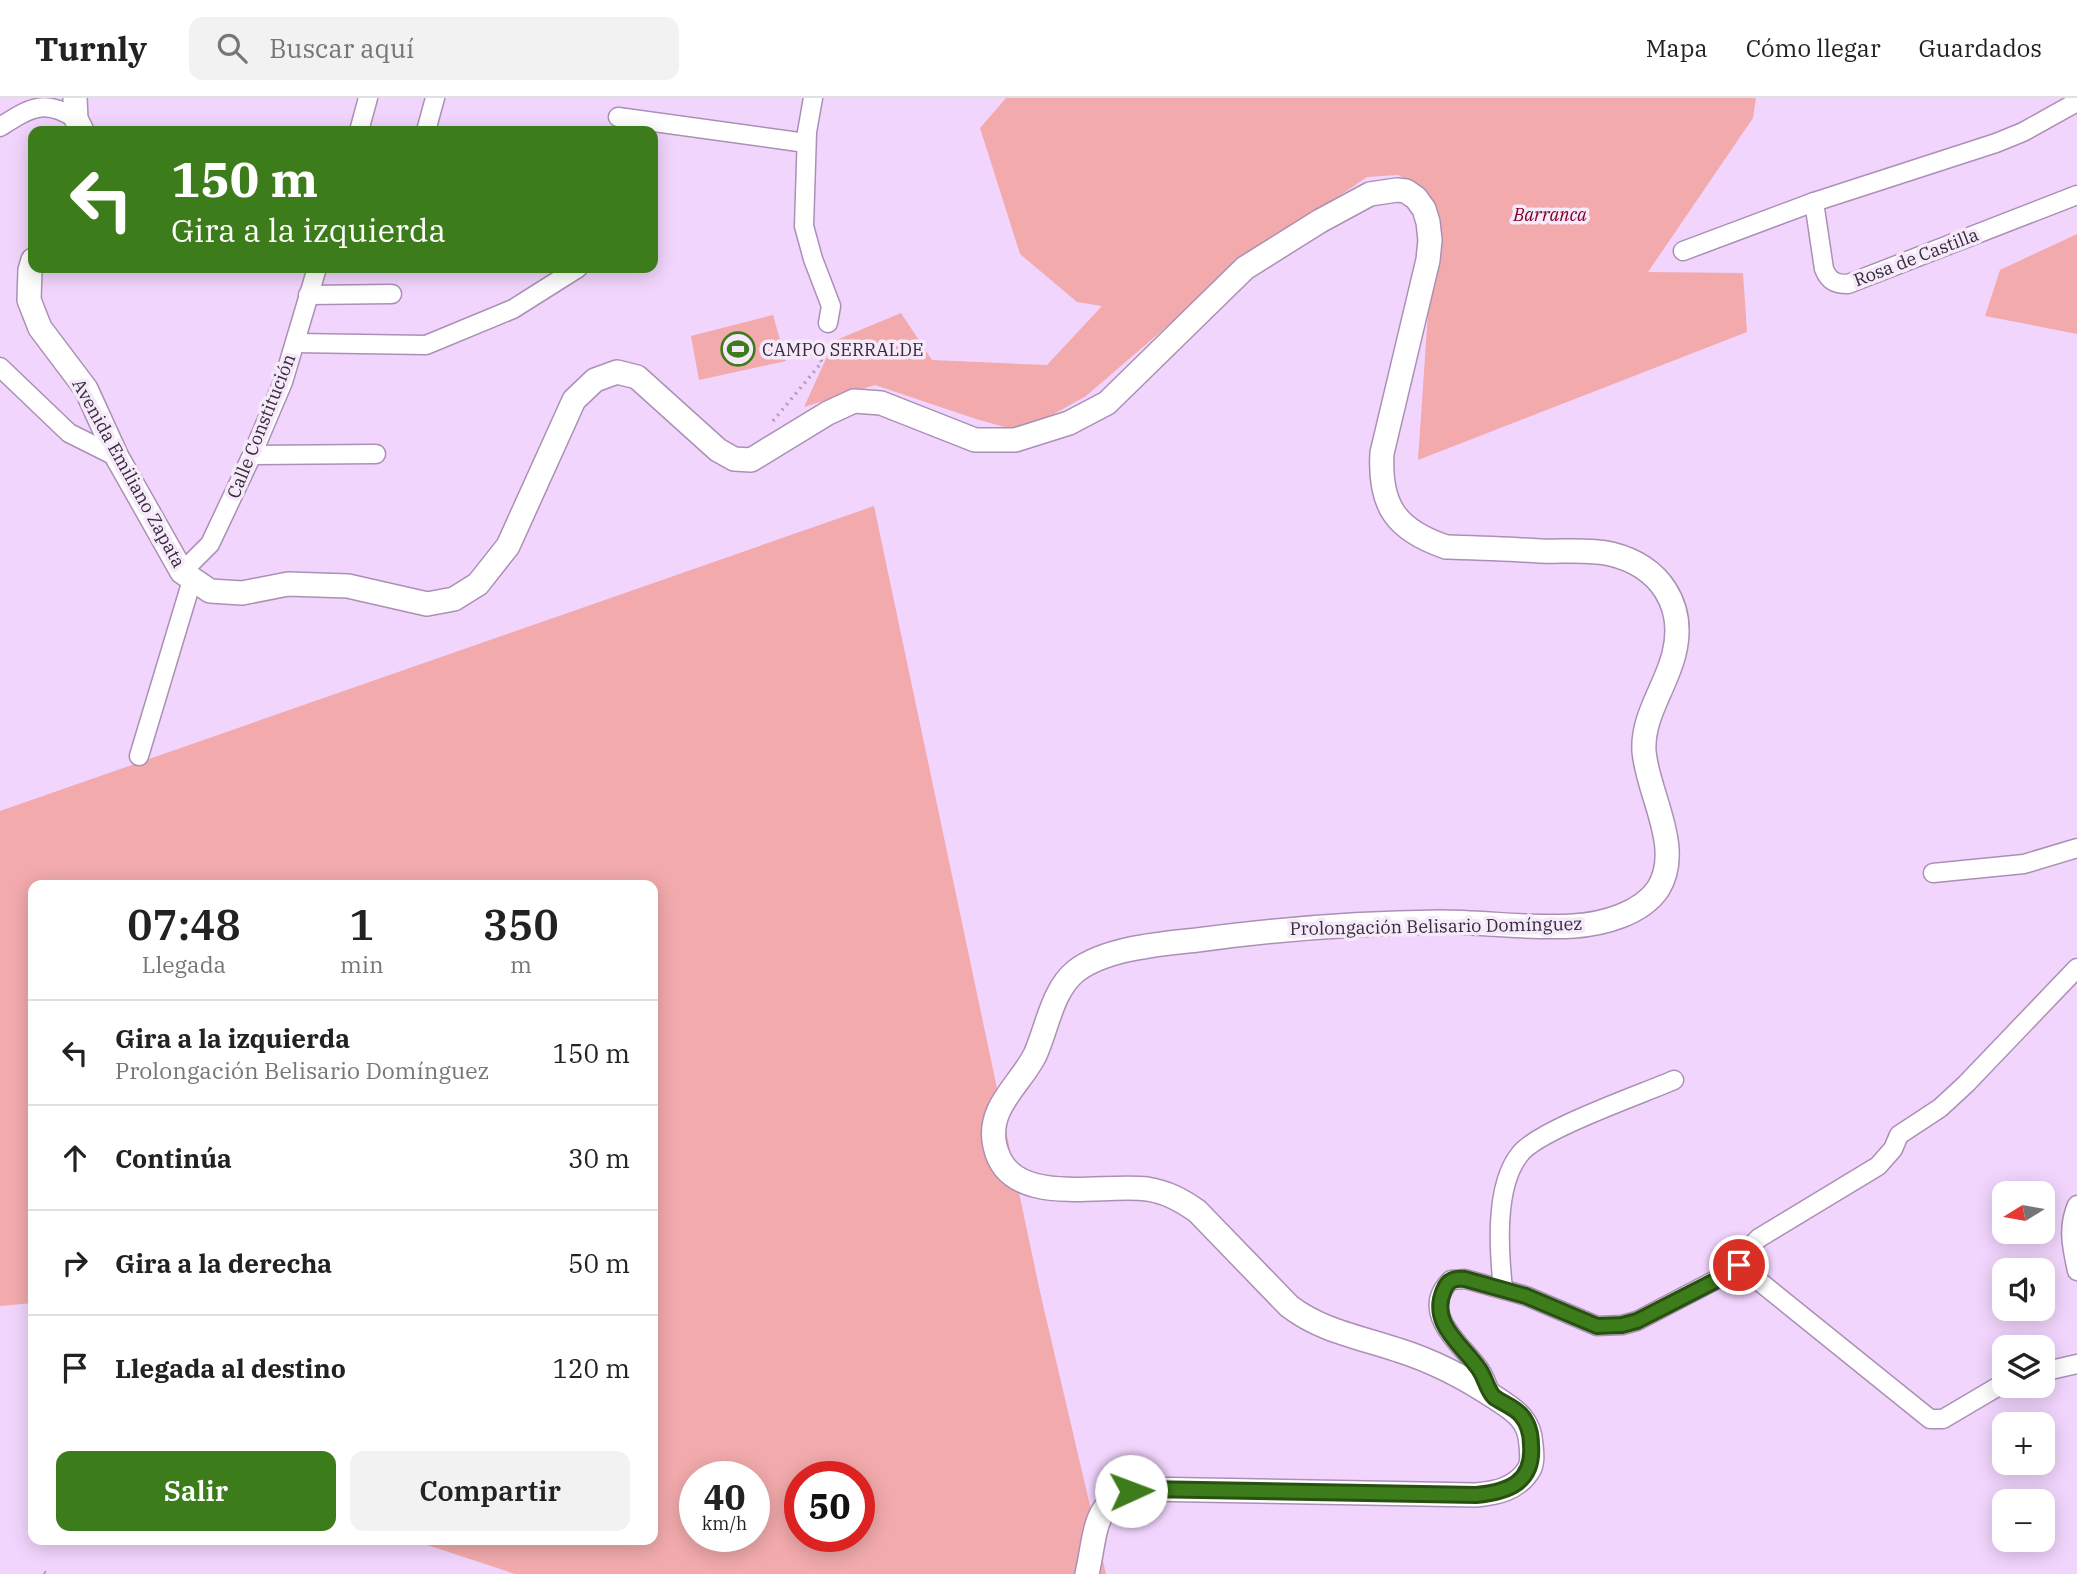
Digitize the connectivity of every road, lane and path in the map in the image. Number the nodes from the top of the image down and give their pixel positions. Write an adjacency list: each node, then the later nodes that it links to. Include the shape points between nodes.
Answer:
1 (368, 98): 7 (street)
2 (435, 98): 8 (street)
3 (813, 98): 10 (street)
4 (2077, 102): 12 (street, via 1996,143)
5 (78, 116): 9 (street, via 46,106 25,111)
6 (618, 117): 10 (street)
7 (360, 126)
8 (427, 126)
9 (0, 127)
10 (806, 143): 19 (street, via 804,226 831,306)
11 (2077, 195): 12 (street, Rosa de Castilla, via 1848,284 1828,278 1824,269)
12 (1814, 202): 13 (street)
13 (1683, 251)
14 (30, 273): 27 (main road, Avenida Emiliano Zapata, via 29,300 40,328 86,389)
15 (315, 273): 18 (street, Calle Constitución)
16 (570, 273): 20 (street, via 513,309 426,345)
17 (392, 294): 18 (street)
18 (308, 295): 20 (street, Calle Constitución)
19 (828, 323)
20 (295, 343): 26 (street, Calle Constitución)
21 (790, 355): 24 (path, via 812,348 822,362)
22 (0, 367): 27 (street, via 69,433)
23 (636, 377): 28 (main road, Avenida Emiliano Zapata, via 617,372 595,380 574,400 508,546 478,584 453,599 426,604 348,586 288,584 242,593 211,591); 41 (main road, Prolongación Belisario Domínguez, via 734,459 751,460 854,401 881,403 975,440 1015,440 1069,423 1107,402 1245,268 1320,221 1370,194 1397,190 1416,198 1424,209 1430,240 1382,453 1386,498 1406,528 1446,547 1609,554 1645,569 1665,590 1676,613 1674,655 1648,722 1644,750 1664,826 1661,885 1643,905 1628,913 1575,926 1340,925 1159,945 1093,961 1076,972 1059,993 1032,1061 998,1110 993,1137 1008,1172 1031,1186 1146,1189 1179,1198 1303,1317 1451,1370)
24 (772, 422)
25 (376, 454): 26 (street)
26 (252, 455): 28 (street, Calle Constitución, via 211,544)
27 (117, 457): 28 (main road, Avenida Emiliano Zapata)
28 (187, 576): 29 (street)
29 (139, 756)
30 (2077, 848): 31 (street, via 2024,864)
31 (1933, 873)
32 (2077, 968): 35 (street, via 1966,1084 1899,1135 1878,1166 1759,1238)
33 (1674, 1080): 37 (street, via 1573,1122 1522,1151 1505,1191 1499,1249)
34 (2077, 1205): 36 (street, via 2070,1232)
35 (1739, 1265): 37 (street, via 1637,1321 1609,1327); 40 (street, via 1930,1419 1942,1419)
36 (2077, 1271)
37 (1503, 1289): 41 (street, via 1457,1278 1448,1283 1440,1302 1448,1332 1480,1370)
38 (2077, 1364): 39 (street)
39 (2055, 1369)
40 (1992, 1389)
41 (1491, 1395): 42 (main road, Prolongación Belisario Domínguez, via 1521,1415 1531,1439 1531,1467 1504,1490 1476,1495 1131,1491 1119,1494 1103,1510)
42 (1087, 1574)

